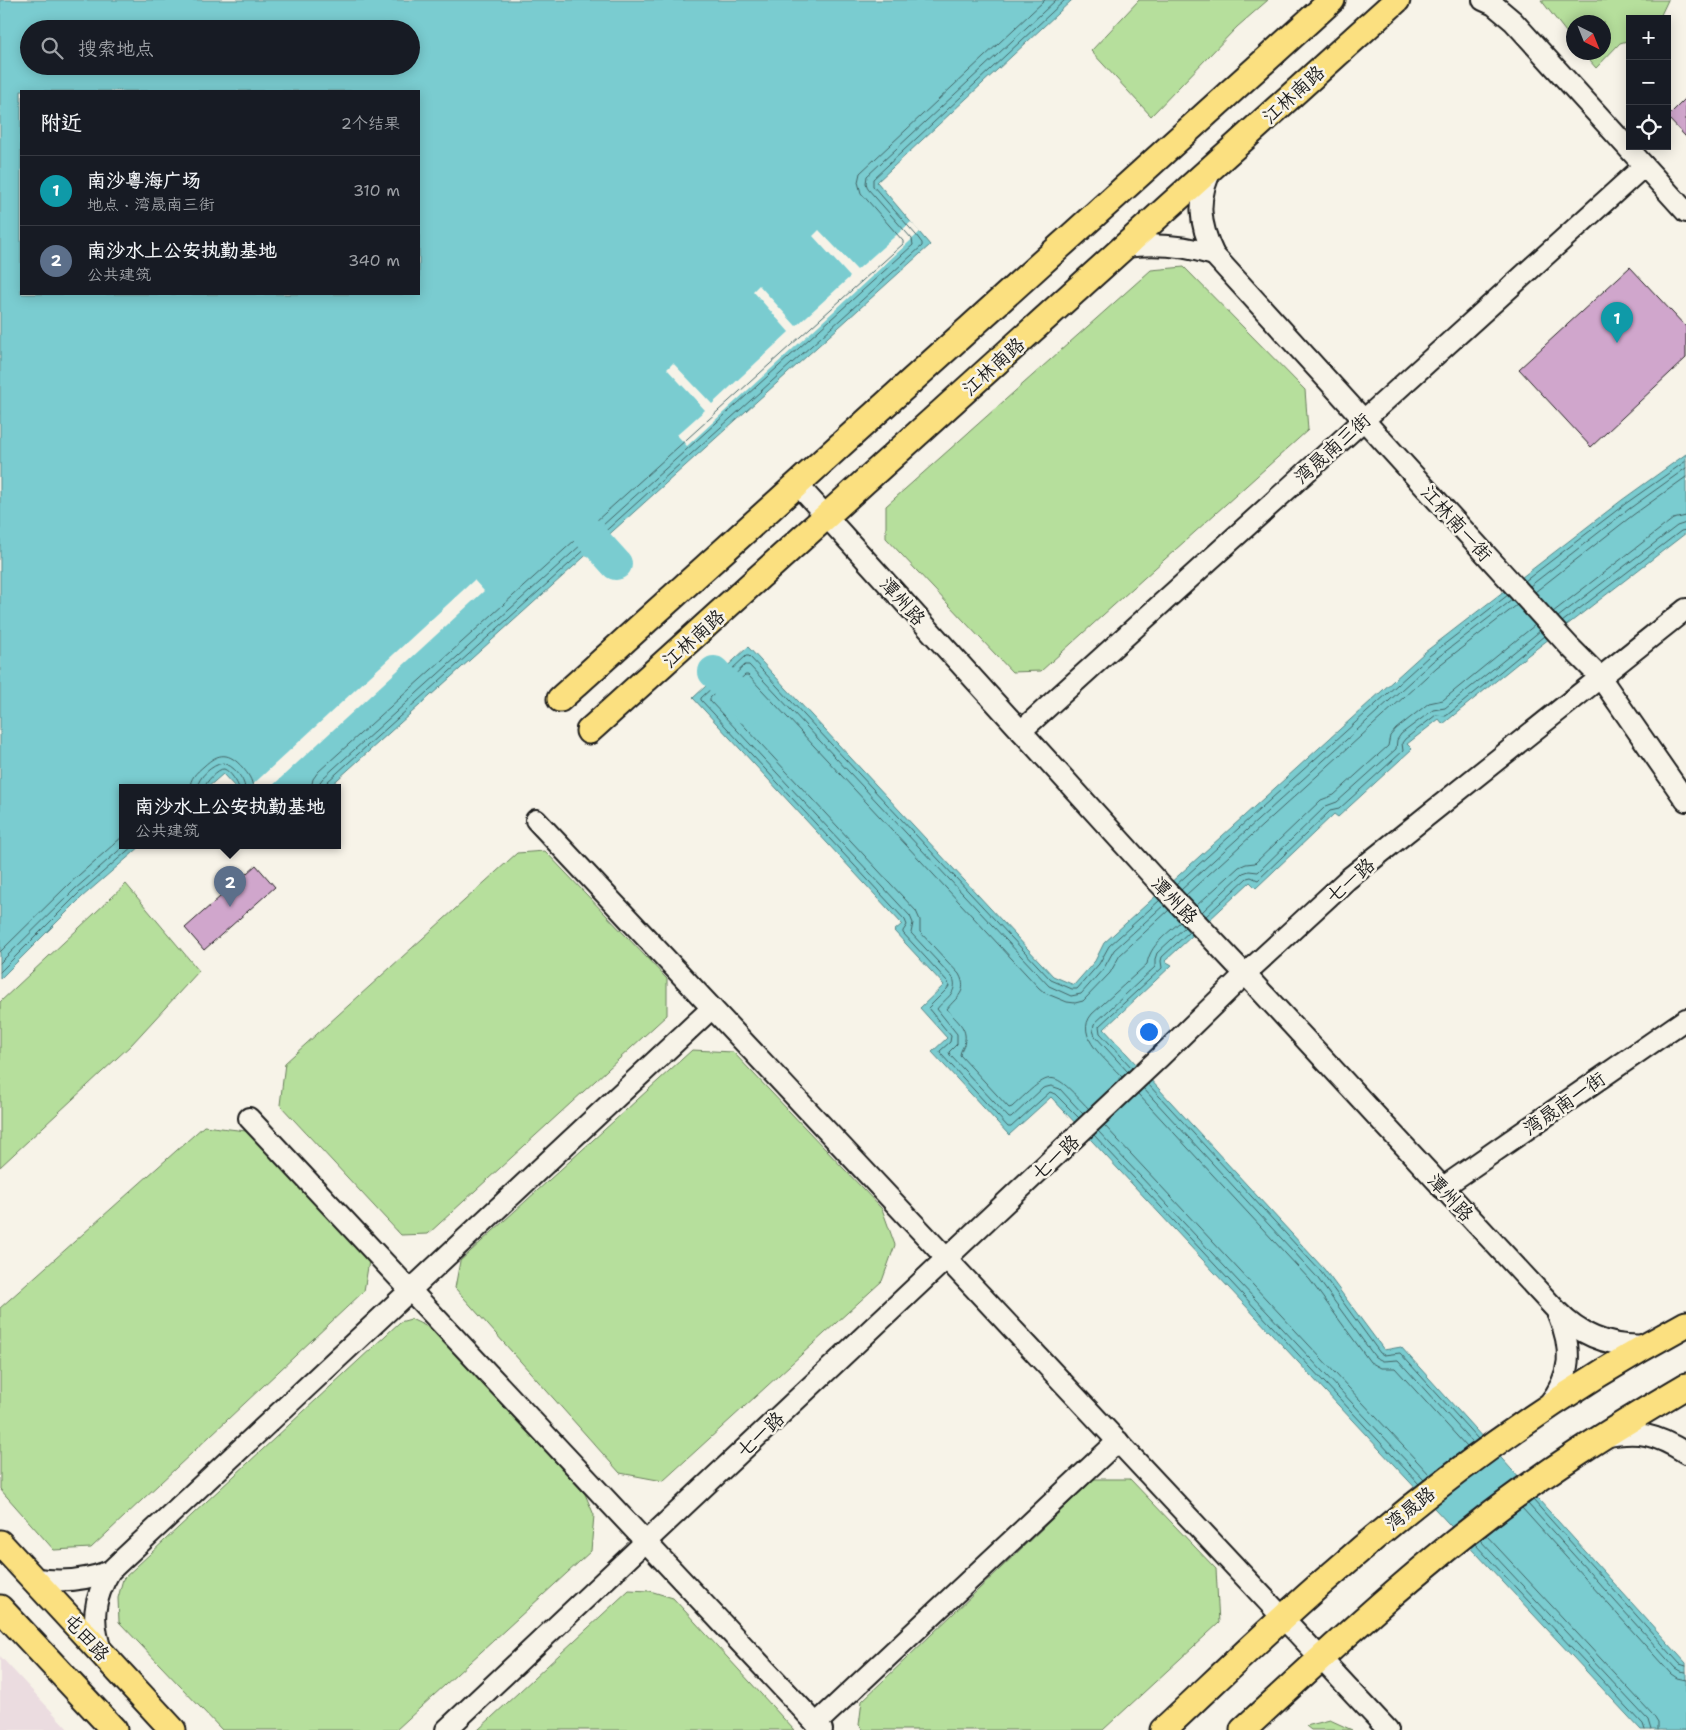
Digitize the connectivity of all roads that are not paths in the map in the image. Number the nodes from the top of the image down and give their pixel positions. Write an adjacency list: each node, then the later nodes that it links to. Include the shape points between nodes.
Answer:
1 (1332, 0): 12 (main road)
2 (1397, 0): 6 (main road, 江林南路)
3 (1483, 0): 5 (street)
4 (1504, 0): 5 (street)
5 (1513, 21): 7 (street)
6 (1214, 165): 9 (main road, 江林南路); 10 (street, via 1204,189 1201,214)
7 (1644, 166): 8 (street); 11 (street, 湾晟南三街)
8 (1686, 212)
9 (1124, 247): 10 (street, via 1160,244); 13 (main road, 江林南路)
10 (1214, 255): 11 (street, 江林南一街)
11 (1364, 420): 15 (street, 江林南一街); 17 (street, 湾晟南三街)
12 (797, 484): 13 (street, 潭州路); 16 (main road)
13 (826, 517): 17 (street, 潭州路); 18 (main road, 江林南路)
14 (1686, 609): 15 (street, 七一路)
15 (1600, 677): 19 (street, 江林南一街); 21 (street, 七一路, via 1348,879)
16 (560, 699)
17 (1021, 731): 21 (street, 潭州路)
18 (589, 732)
19 (1686, 802)
20 (536, 820): 22 (street)
21 (1245, 974): 25 (street, 潭州路); 26 (street, 七一路)
22 (712, 1008): 26 (street); 27 (street)
23 (1686, 1019): 25 (street, 湾晟南一街)
24 (249, 1118): 27 (street)
25 (1442, 1188): 28 (street, 潭州路)
26 (946, 1258): 34 (street); 36 (street, 七一路)
27 (410, 1290): 36 (street); 38 (street)
28 (1558, 1312): 30 (street, 潭州路, via 1580,1331 1606,1342 1635,1346); 32 (street, via 1566,1332 1565,1375)
29 (1686, 1324): 30 (main road, 湾晟路)
30 (1649, 1344): 32 (main road, 湾晟路)
31 (1686, 1386): 33 (main road)
32 (1543, 1411): 41 (main road, 湾晟路, via 1446,1479 1337,1569)
33 (1602, 1437): 35 (street, via 1624,1433 1647,1435); 43 (main road, via 1483,1520 1373,1610)
34 (1118, 1441): 41 (street); 44 (street)
35 (1686, 1453)
36 (646, 1542): 44 (street); 47 (street, 七一路)
37 (0, 1543): 39 (main road, 屯田路)
38 (110, 1572): 39 (street, via 72,1581); 42 (street, via 101,1586 94,1620)
39 (33, 1578): 42 (main road, 屯田路)
40 (0, 1608): 45 (main road)
41 (1284, 1618): 43 (street); 48 (main road, 湾晟路)
42 (102, 1653): 46 (main road, 屯田路)
43 (1321, 1658): 49 (main road); 50 (street)
44 (819, 1727)
45 (114, 1730)
46 (173, 1730)
47 (446, 1730)
48 (1163, 1730)
49 (1243, 1730)
50 (1388, 1730)

